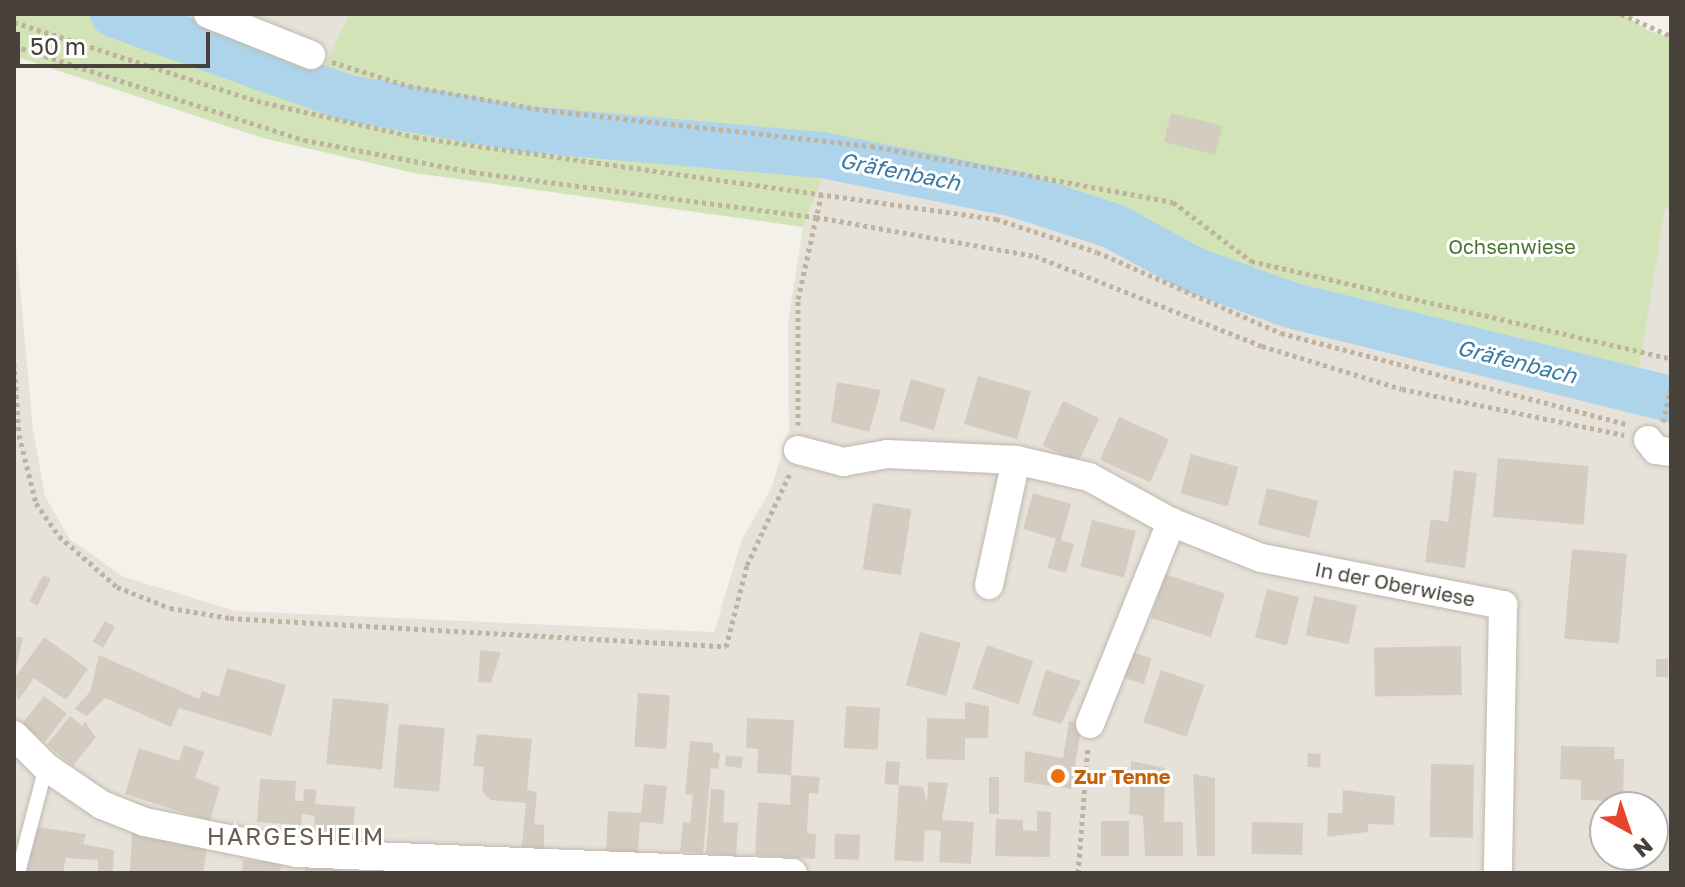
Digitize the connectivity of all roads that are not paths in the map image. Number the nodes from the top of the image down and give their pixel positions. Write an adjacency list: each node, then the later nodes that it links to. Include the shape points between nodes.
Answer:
1 (208, 14): 2 (street)
2 (311, 55)
3 (798, 450): 4 (street, In der Oberwiese, via 843,462 887,454)
4 (1016, 460): 5 (street, In der Oberwiese, via 1089,477); 6 (street)
5 (1171, 522): 7 (street); 13 (street, In der Oberwiese, via 1261,558 1503,605)
6 (989, 585)
7 (1090, 724)
8 (14, 735): 9 (street)
9 (46, 767): 10 (street, via 91,799 145,822); 11 (lane)
10 (296, 863): 12 (street)
11 (18, 873)
12 (793, 873)
13 (1498, 873)

